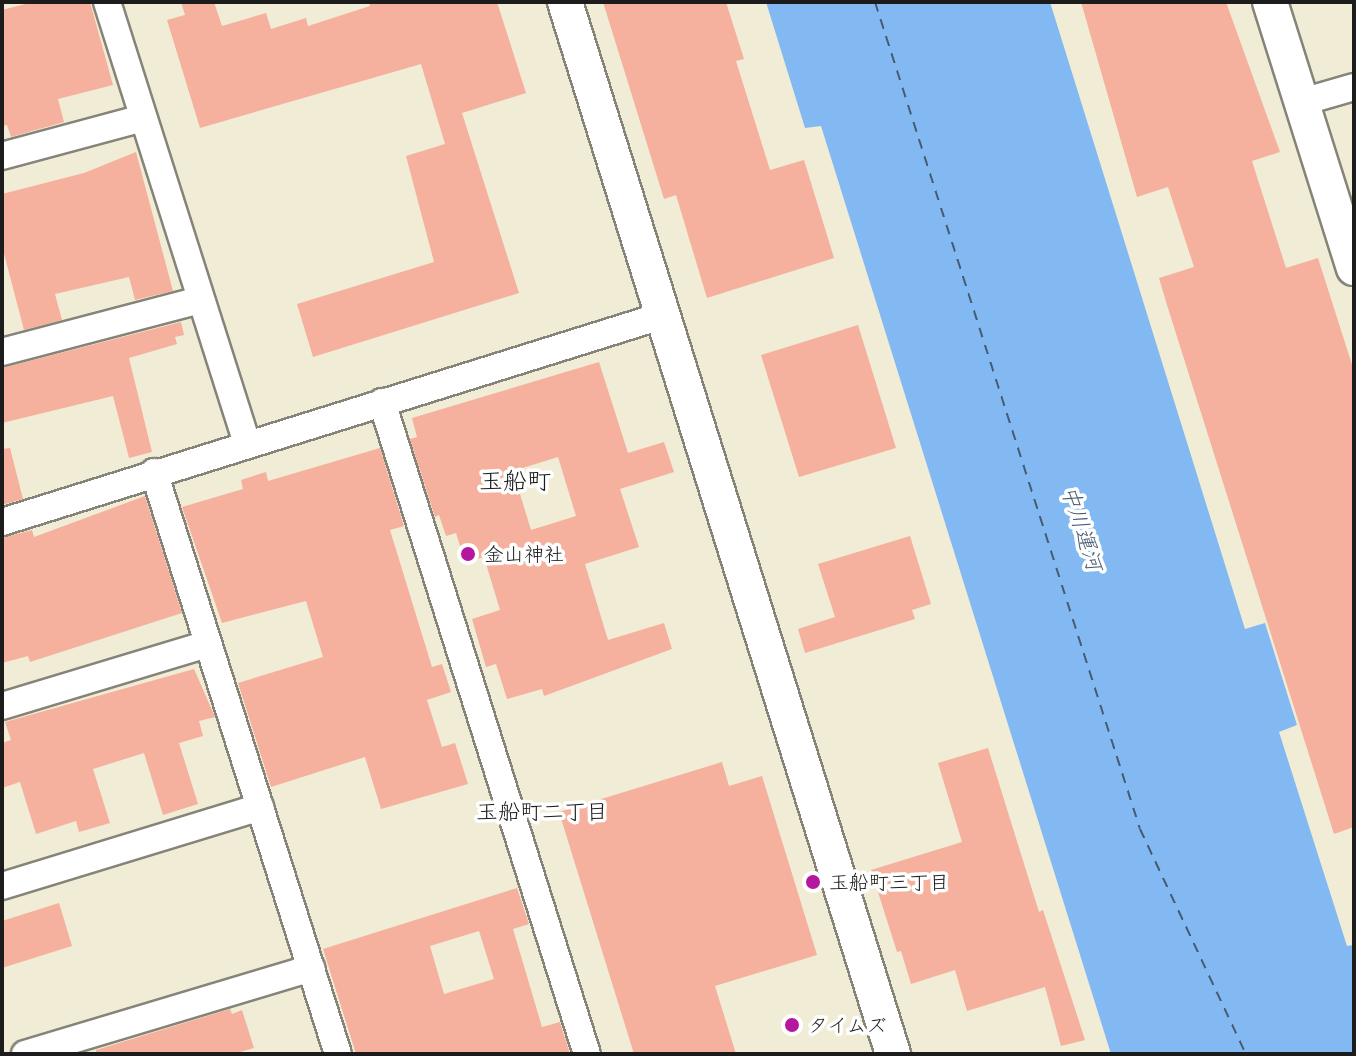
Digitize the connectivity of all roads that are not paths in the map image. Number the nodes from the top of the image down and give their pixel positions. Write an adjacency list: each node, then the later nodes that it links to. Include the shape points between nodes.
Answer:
1 (107, 2): 6 (street)
2 (565, 2): 10 (street)
3 (1270, 2): 5 (street)
4 (1354, 87): 5 (street)
5 (1302, 102): 8 (street)
6 (143, 118): 7 (street); 9 (street)
7 (2, 156)
8 (1354, 268)
9 (200, 300): 11 (street); 13 (street)
10 (664, 315): 12 (street); 24 (street)
11 (2, 352)
12 (382, 402): 13 (street); 23 (street)
13 (247, 443): 14 (street)
14 (154, 472): 15 (street); 16 (street)
15 (2, 522)
16 (208, 644): 17 (street); 18 (street)
17 (2, 706)
18 (260, 807): 19 (street); 20 (street)
19 (2, 886)
20 (311, 968): 21 (street); 22 (street)
21 (25, 1054)
22 (338, 1054)
23 (587, 1054)
24 (893, 1054)

